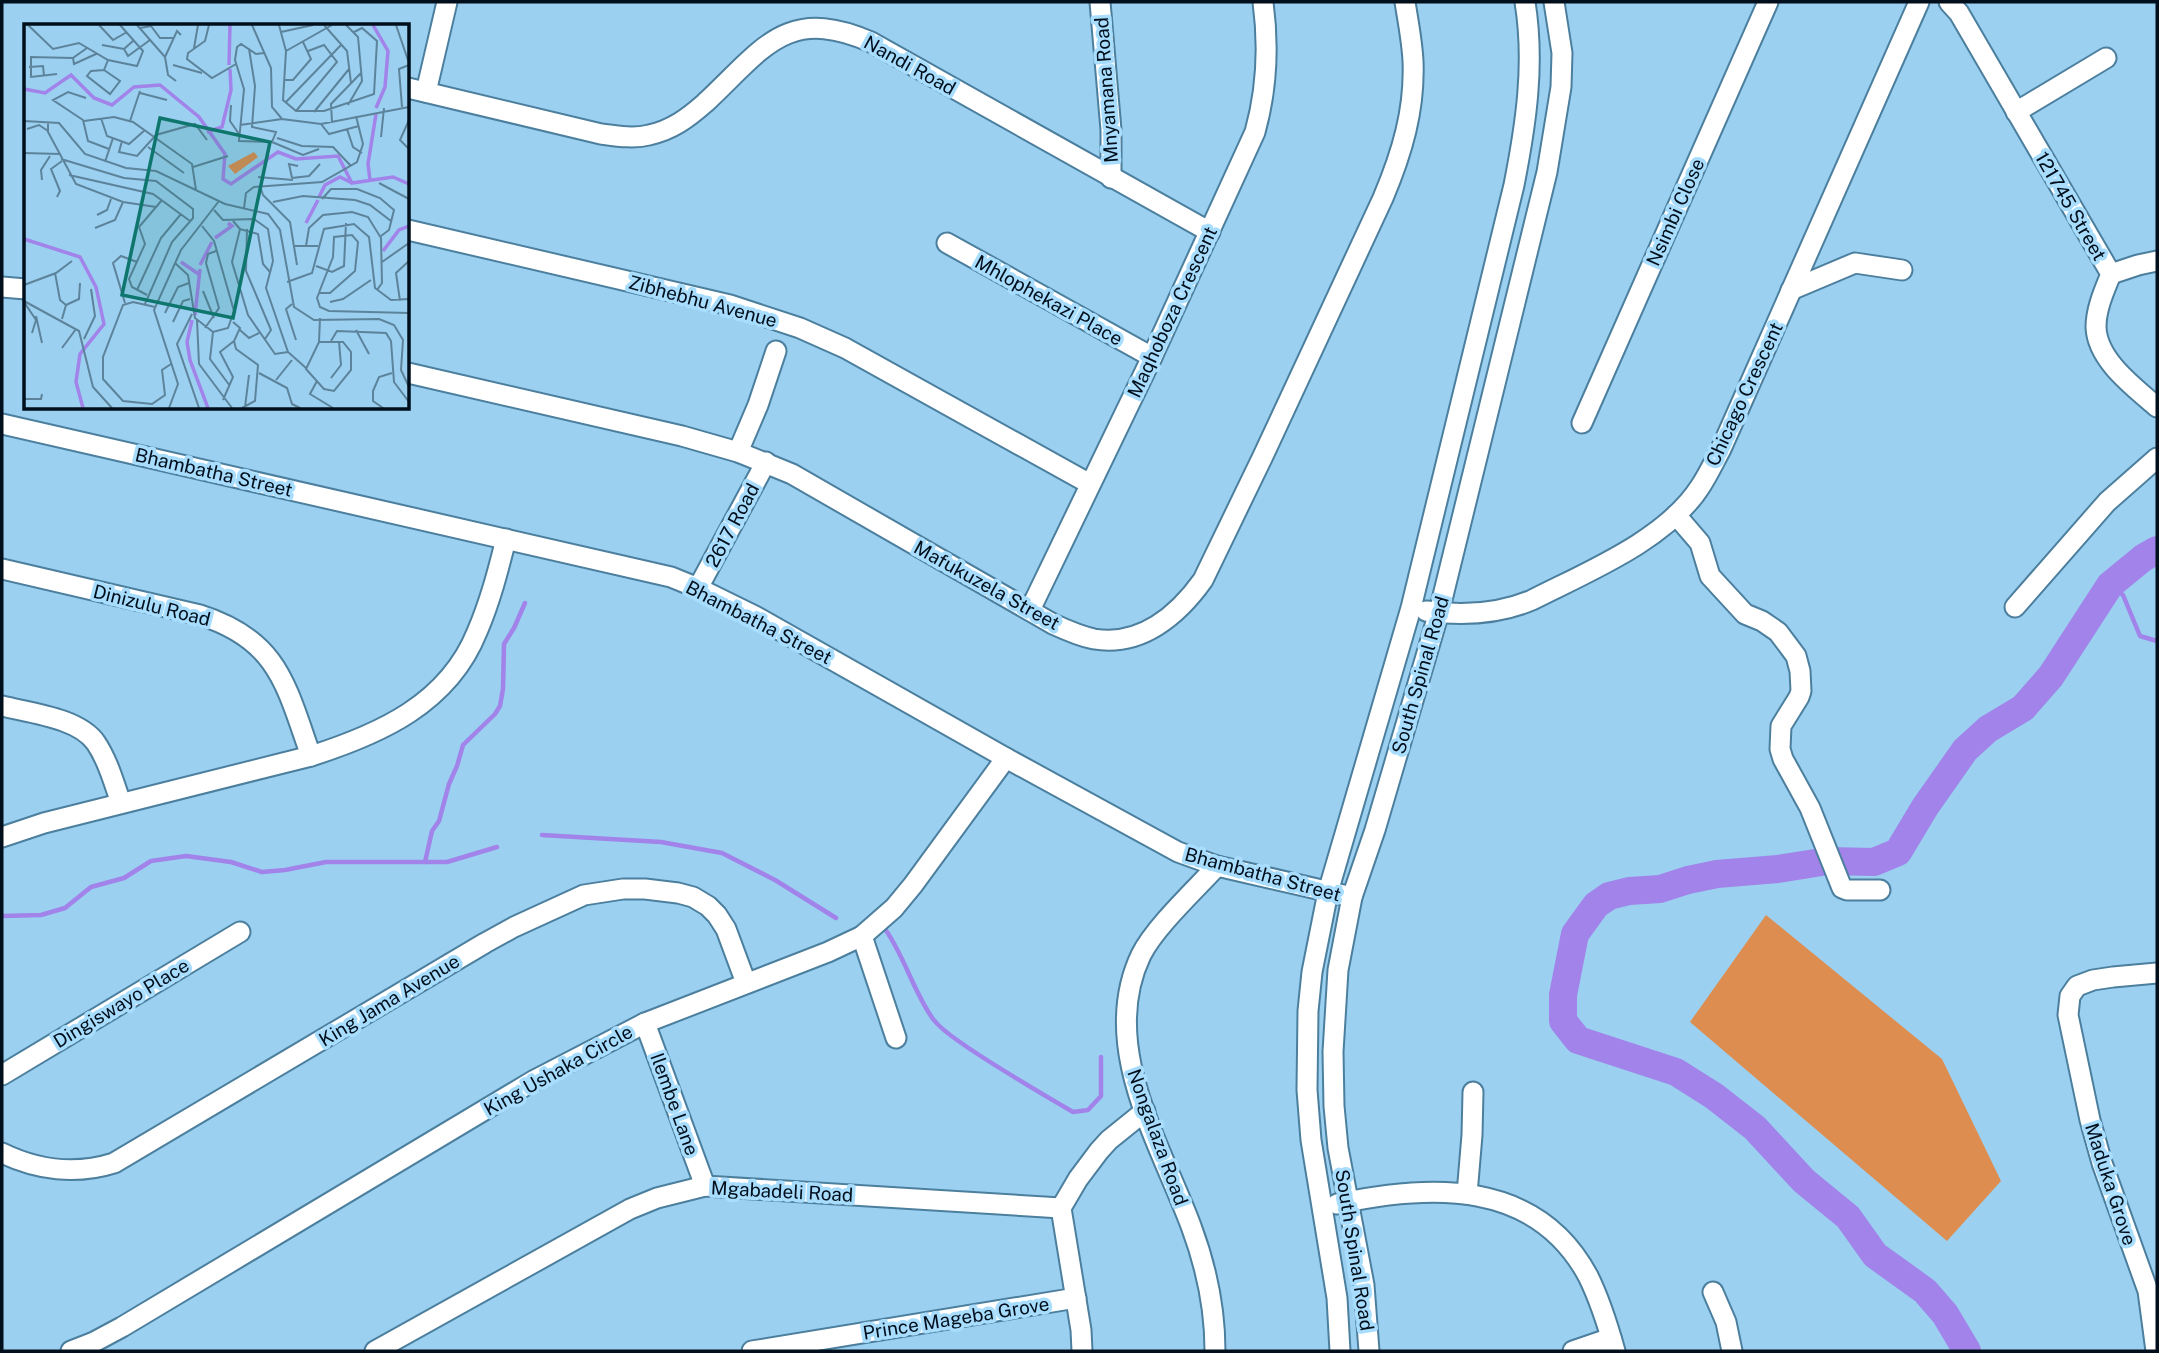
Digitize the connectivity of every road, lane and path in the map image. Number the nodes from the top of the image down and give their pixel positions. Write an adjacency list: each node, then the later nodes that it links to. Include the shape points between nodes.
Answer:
1 (447, 2): 11 (street)
2 (1100, 2): 13 (street, Mnyamana Road)
3 (1263, 2): 15 (street, Maqhoboza Crescent, via 1267,63 1261,110)
4 (1405, 2): 39 (street, Mafukuzela Street, via 1413,84 1411,112 1397,164 1203,580 1166,620 1132,637 1113,640 1078,635)
5 (1525, 2): 38 (street, South Spinal Road, via 1531,54 1523,141)
6 (1554, 2): 40 (street, South Spinal Road, via 1562,53 1555,128)
7 (1768, 2): 27 (street, Nsimbi Close)
8 (1919, 2): 22 (street, Chicago Crescent)
9 (1949, 2): 12 (street, 121745 Street)
10 (2106, 58): 12 (street)
11 (417, 90): 13 (street, Nandi Road, via 601,134 647,136 688,118 777,39 816,27 871,42)
12 (2016, 112): 19 (street, 121745 Street)
13 (1111, 178): 15 (street, Nandi Road)
14 (410, 230): 32 (street, Zibhebhu Avenue, via 730,305 800,328 845,348)
15 (1210, 232): 24 (street, Maqhoboza Crescent)
16 (947, 243): 24 (street, Mhlophekazi Place)
17 (2157, 261): 19 (street)
18 (1902, 270): 22 (street, via 1855,263)
19 (2111, 274): 26 (street, 121745 Street, via 2098,310 2099,345)
20 (2, 287): 21 (street)
21 (24, 289)
22 (1791, 290): 33 (street, Chicago Crescent, via 1721,449 1700,488)
23 (776, 352): 29 (street)
24 (1152, 357): 32 (street, Maqhoboza Crescent)
25 (410, 373): 29 (street, Mafukuzela Street)
26 (2157, 407)
27 (1582, 423)
28 (2, 424): 34 (street, Bhambatha Street)
29 (738, 452): 31 (street, Mafukuzela Street)
30 (2157, 458): 37 (street, via 2107,502)
31 (766, 462): 36 (street, 2617 Road); 39 (street, Mafukuzela Street)
32 (1090, 484): 39 (street, Maqhoboza Crescent)
33 (1676, 515): 40 (street, Chicago Crescent, via 1623,554 1524,604 1490,612); 47 (street, via 1700,543 1710,576 1745,614 1778,632 1796,656 1801,691 1784,718 1779,740 1783,759 1810,808 1841,887)
34 (506, 539): 36 (street, Bhambatha Street, via 671,577); 42 (street, via 477,633 454,672 398,721)
35 (2, 569): 42 (street, Dinizulu Road, via 200,615 247,636 268,655 280,675)
36 (698, 588): 43 (street, Bhambatha Street)
37 (2015, 607)
38 (1411, 608): 40 (street, Chicago Crescent); 48 (street, South Spinal Road)
39 (1030, 610)
40 (1439, 612): 49 (street, South Spinal Road)
41 (2, 706): 44 (street, via 67,722 88,733)
42 (311, 756): 44 (street)
43 (1006, 758): 46 (street, Bhambatha Street, via 1162,844); 51 (street, King Ushaka Circle, via 913,885)
44 (121, 803): 45 (street)
45 (2, 837)
46 (1217, 866): 48 (street, Bhambatha Street); 58 (street, Nongalaza Road, via 1142,952 1129,988 1130,1056)
47 (1880, 890)
48 (1328, 892): 49 (street, Bhambatha Street); 63 (street, South Spinal Road, via 1308,1011 1307,1090)
49 (1352, 897): 62 (street, South Spinal Road, via 1338,970 1333,1052 1338,1147)
50 (240, 932): 56 (street, Dingiswayo Place)
51 (862, 936): 53 (street, King Ushaka Circle); 55 (street)
52 (2157, 973): 77 (street, Maduka Grove, via 2077,986 2070,996 2068,1015 2099,1152 2148,1291)
53 (746, 983): 54 (street, King Ushaka Circle); 59 (street, King Jama Avenue, via 726,929 708,906 678,893 603,891 567,902 485,943 114,1163 65,1170)
54 (645, 1023): 60 (street, Ilembe Lane); 68 (street, King Ushaka Circle, via 533,1081 122,1326)
55 (896, 1038)
56 (2, 1075)
57 (1473, 1092): 61 (street)
58 (1145, 1111): 64 (street, via 1099,1151); 72 (street, Nongalaza Road, via 1192,1227 1213,1306)
59 (2, 1153)
60 (705, 1186): 64 (street, Mgabadeli Road); 69 (street, Mgabadeli Road, via 630,1209)
61 (1467, 1194): 62 (street, via 1423,1192); 67 (street, via 1518,1207 1558,1238 1587,1274)
62 (1348, 1202): 63 (street); 74 (street, South Spinal Road, via 1364,1285)
63 (1322, 1207): 73 (street, South Spinal Road, via 1337,1298)
64 (1061, 1208): 66 (street)
65 (1713, 1292): 76 (street)
66 (1076, 1298): 70 (street, Prince Mageba Grove); 71 (street)
67 (1613, 1344): 75 (street)
68 (71, 1351)
69 (375, 1351)
70 (752, 1351)
71 (1082, 1351)
72 (1215, 1351)
73 (1340, 1351)
74 (1369, 1351)
75 (1573, 1351)
76 (1732, 1351)
77 (2156, 1351)

